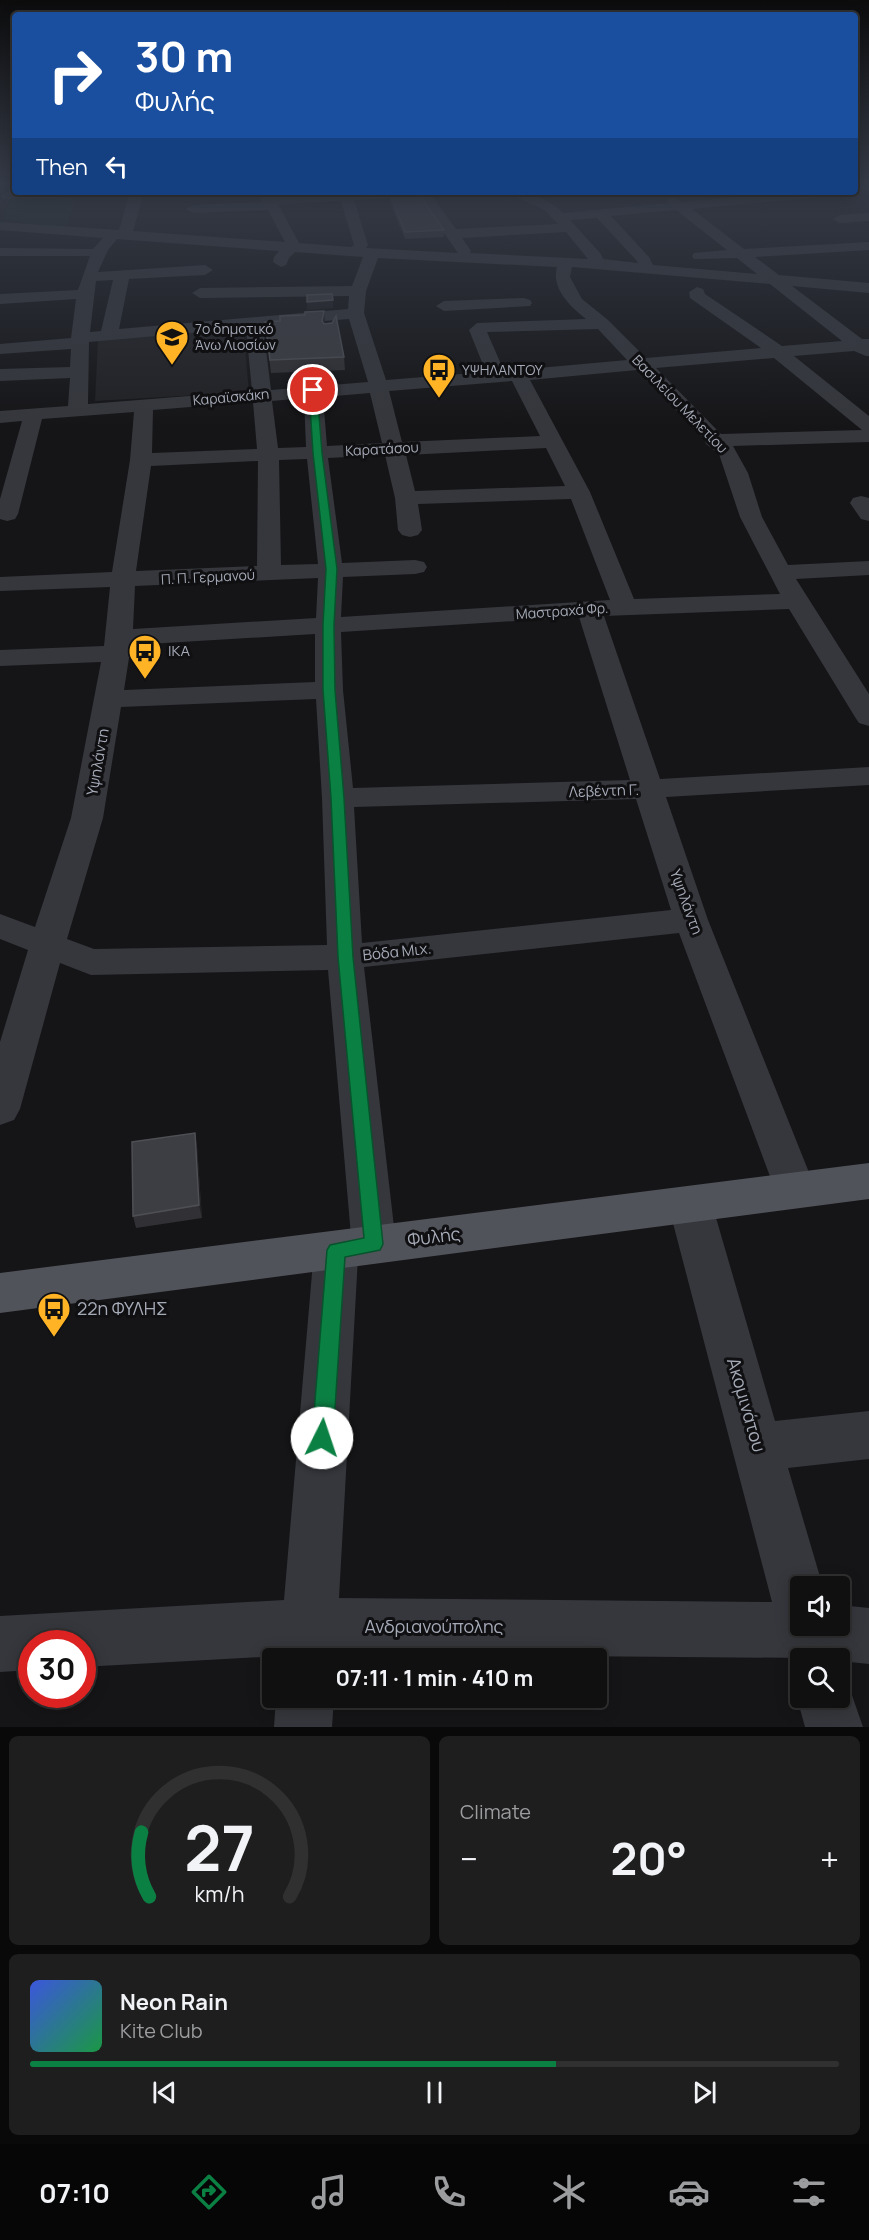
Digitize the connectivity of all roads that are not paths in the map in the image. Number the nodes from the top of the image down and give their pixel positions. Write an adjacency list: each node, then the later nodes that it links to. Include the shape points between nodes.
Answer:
1 (95, 266): 12 (street)
2 (205, 266): 8 (street)
3 (281, 266): 15 (street)
4 (362, 266): 14 (street)
5 (565, 266): 18 (street, Βασιλείου Μελετίου, via 562,277)
6 (659, 266): 11 (street)
7 (758, 266): 11 (street)
8 (205, 270): 10 (street); 20 (street)
9 (69, 272): 12 (street)
10 (122, 275): 12 (street); 25 (street)
11 (775, 280): 13 (street); 16 (street)
12 (89, 281): 17 (street); 26 (street)
13 (869, 290): 16 (street)
14 (358, 291): 15 (street); 21 (street)
15 (279, 292): 20 (street)
16 (793, 293): 27 (street); 29 (street, via 697,292)
17 (0, 299)
18 (576, 302): 19 (street); 23 (street, Βασιλείου Μελετίου)
19 (444, 306)
20 (197, 310): 22 (street); 25 (street)
21 (356, 313): 22 (street); 24 (lane); 34 (street)
22 (254, 323): 36 (street)
23 (602, 324): 30 (street, Βασιλείου Μελετίου); 33 (street, via 483,327 478,330)
24 (329, 327)
25 (109, 335): 26 (street)
26 (79, 340): 28 (street); 31 (street)
27 (865, 347): 29 (street, Καραϊσκάκη)
28 (0, 349)
29 (778, 352): 30 (street, Καραϊσκάκη); 41 (street)
30 (641, 364): 33 (street, Καραϊσκάκη); 43 (street, Βασιλείου Μελετίου)
31 (81, 372): 32 (street); 38 (street)
32 (0, 375)
33 (508, 376): 34 (street, Καραϊσκάκη); 44 (street)
34 (378, 385): 35 (street, Καραϊσκάκη); 45 (street)
35 (313, 390): 36 (street, Καραϊσκάκη); 46 (street)
36 (262, 394): 37 (street, Καραϊσκάκη); 47 (street)
37 (144, 405): 38 (street, Καραϊσκάκη); 48 (street, Υψηλάντη)
38 (78, 409): 39 (street, Καραϊσκάκη)
39 (34, 414): 40 (street, Καραϊσκάκη); 51 (street)
40 (0, 417)
41 (869, 426)
42 (869, 435): 43 (street)
43 (713, 440): 56 (street, Βασιλείου Μελετίου, via 728,452 751,517)
44 (551, 442): 45 (street, Καρατάσου); 49 (street)
45 (393, 449): 46 (street, Καρατάσου); 50 (street)
46 (317, 453): 47 (street, Καρατάσου); 55 (street)
47 (268, 455): 48 (street, Καρατάσου); 57 (street)
48 (141, 460): 58 (street, Υψηλάντη)
49 (579, 492): 50 (street); 61 (street)
50 (406, 498): 52 (street)
51 (7, 514)
52 (410, 530)
53 (415, 567): 55 (street, Π. Π. Γερμανού)
54 (869, 568): 56 (street)
55 (332, 569): 57 (street, Π. Π. Γερμανού); 63 (street)
56 (780, 573): 60 (street, Βασιλείου Μελετίου)
57 (269, 574): 58 (street, Π. Π. Γερμανού)
58 (123, 579): 59 (street, Π. Π. Γερμανού); 64 (street, Υψηλάντη)
59 (0, 584)
60 (796, 601): 61 (street, Μαστραχά Φρ.); 68 (street, Βασιλείου Μελετίου)
61 (625, 607): 62 (street, Μαστραχά Φρ.)
62 (589, 610): 63 (street, Μαστραχά Φρ.); 70 (street, Υψηλάντη)
63 (328, 625): 64 (street, Μαστραχά Φρ.); 66 (street)
64 (118, 646): 65 (street, Μαστραχά Φρ.); 67 (street, Υψηλάντη)
65 (0, 658)
66 (329, 690): 67 (street); 71 (street)
67 (109, 699): 74 (street, Υψηλάντη, via 87,818)
68 (869, 717)
69 (869, 776): 70 (street, Λεβέντη Γ.)
70 (646, 789): 71 (street, Λεβέντη Γ.); 72 (street, Υψηλάντη)
71 (338, 798): 75 (street)
72 (691, 920): 75 (street, Βόδα Μιχ.); 78 (street, Υψηλάντη)
73 (0, 926): 74 (street, Βόδα Μιχ.)
74 (47, 945): 75 (street, Βόδα Μιχ., via 91,962); 76 (street, Υψηλάντη)
75 (345, 957): 80 (street)
76 (0, 1109)
77 (869, 1181): 78 (main road, Φυλής)
78 (795, 1190): 79 (main road, Φυλής)
79 (690, 1204): 80 (main road, Φυλής); 83 (street, Ακομινάτου)
80 (355, 1247): 81 (main road, Φυλής); 88 (street)
81 (0, 1293)
82 (869, 1435): 83 (street)
83 (758, 1447): 84 (street, Ακομινάτου)
84 (793, 1576)
85 (790, 1630): 88 (street, Ανδριανούπολης)
86 (850, 1634): 87 (street, Ανδριανούπολης)
87 (869, 1636)
88 (308, 1643): 89 (street, Ανδριανούπολης)
89 (0, 1644)
90 (304, 1708): 92 (street)
91 (829, 1708): 93 (street)
92 (303, 1727)
93 (834, 1727)

